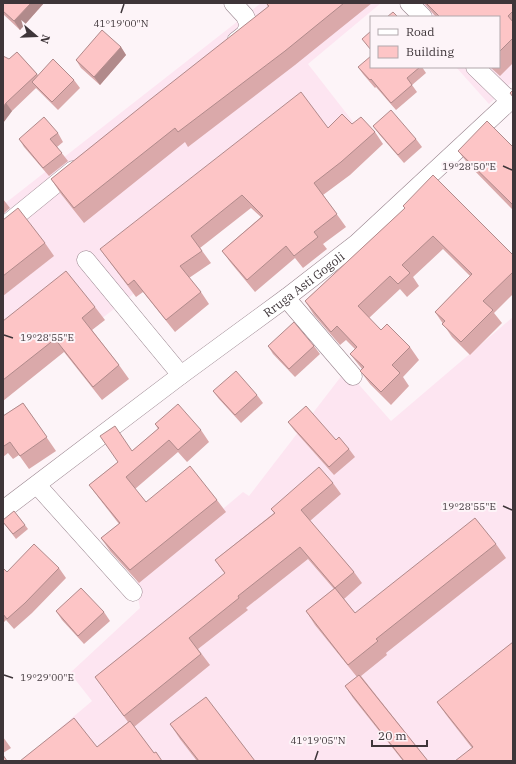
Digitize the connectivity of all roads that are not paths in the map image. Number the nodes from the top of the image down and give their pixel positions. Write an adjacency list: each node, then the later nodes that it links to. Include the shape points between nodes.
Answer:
1 (233, 3): 4 (street, via 245,16 249,25 245,34)
2 (409, 3): 3 (street)
3 (423, 16)
4 (224, 51)
5 (476, 68): 6 (street)
6 (511, 100): 10 (street, Rruga Asti Gogoli, via 357,243)
7 (85, 161): 8 (street)
8 (3, 227)
9 (86, 260): 11 (street)
10 (286, 298): 11 (street, Rruga Asti Gogoli); 12 (street)
11 (181, 375): 13 (street, Rruga Asti Gogoli)
12 (353, 376)
13 (37, 485): 14 (street, Rruga Asti Gogoli); 15 (street)
14 (3, 510)
15 (133, 592)

